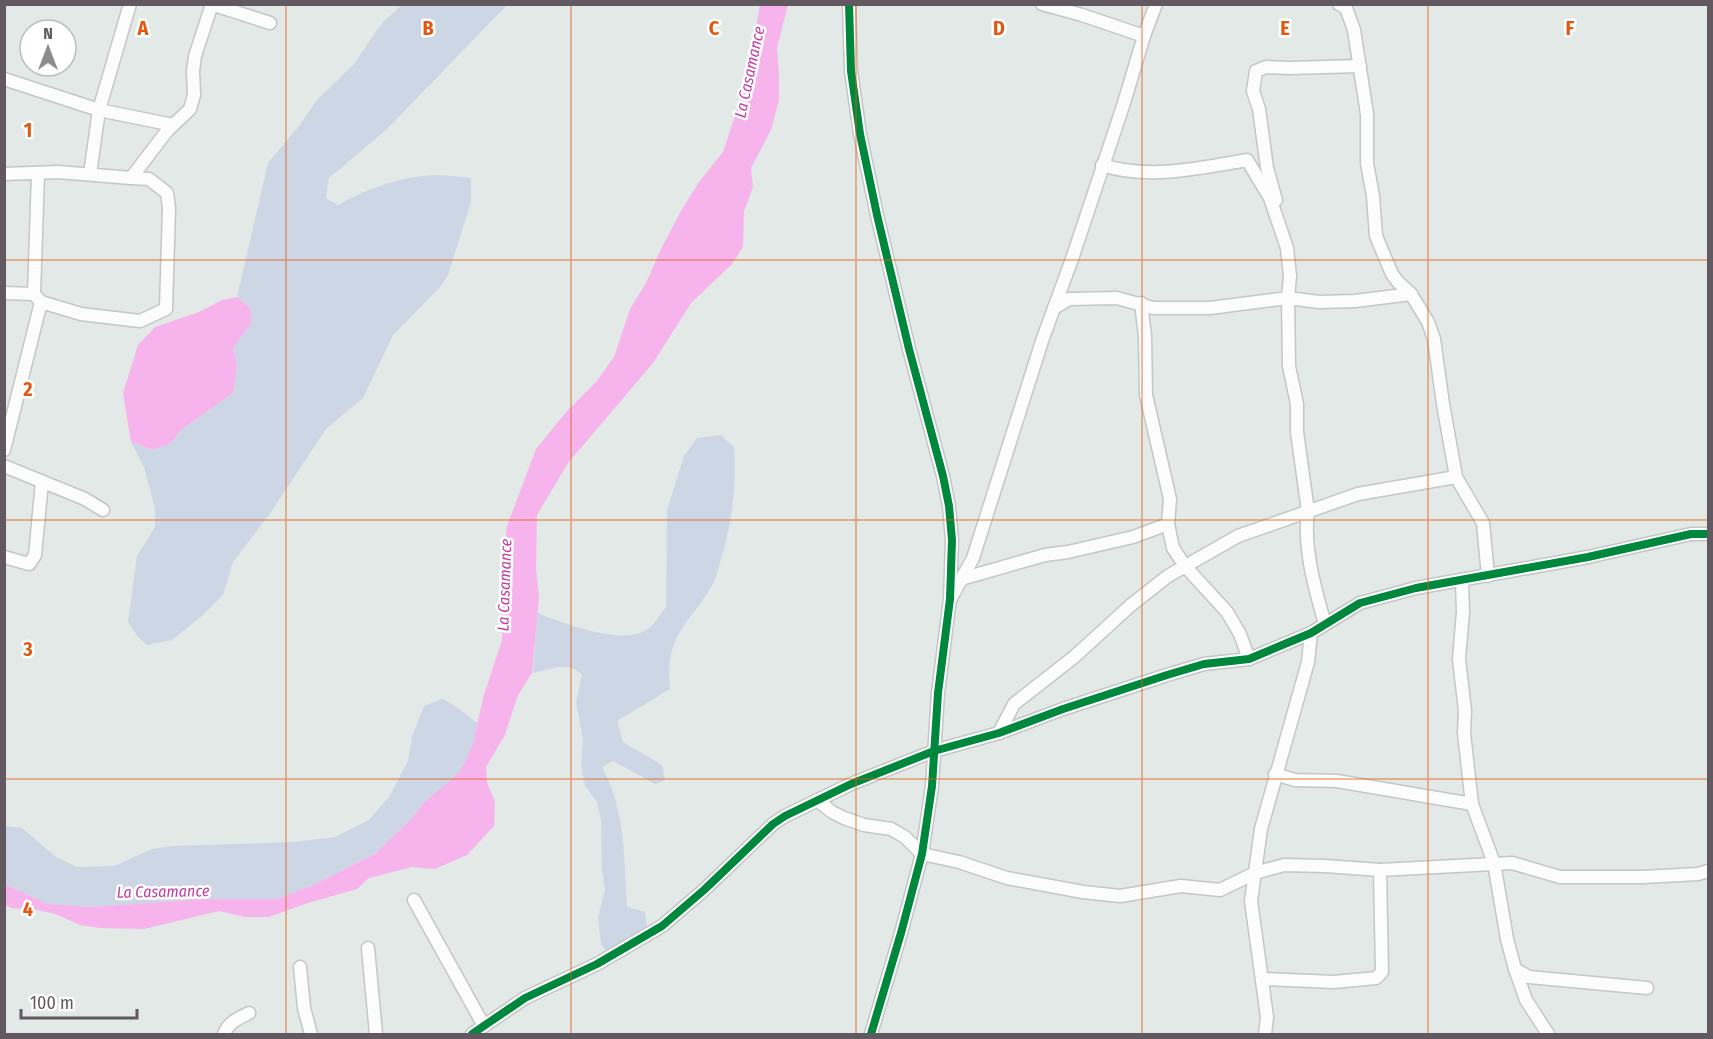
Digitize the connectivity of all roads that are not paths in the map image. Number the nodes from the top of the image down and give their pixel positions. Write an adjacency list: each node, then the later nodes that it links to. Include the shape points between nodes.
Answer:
1 (130, 4): 11 (street)
2 (1042, 4): 8 (street)
3 (1156, 4): 8 (street)
4 (1339, 4): 9 (street, via 1346,8 1354,30)
5 (212, 5): 7 (street); 12 (street, via 195,56 190,109)
6 (848, 10): 40 (street, via 860,134 949,506)
7 (270, 23)
8 (1144, 36): 13 (street)
9 (1360, 66): 20 (street, via 1266,67 1256,71 1253,91 1276,197); 22 (street, via 1376,236 1392,274)
10 (4, 79): 11 (street)
11 (99, 110): 12 (street); 17 (street)
12 (173, 125): 18 (street)
13 (1102, 165): 20 (street, via 1123,172 1179,171 1247,160); 26 (street)
14 (58, 172): 16 (street); 17 (street); 19 (street)
15 (4, 174): 16 (street)
16 (38, 174): 19 (street)
17 (90, 174): 18 (street)
18 (131, 178): 23 (street, via 149,179 167,193 166,309 140,321 81,314)
19 (38, 194): 23 (street)
20 (1275, 210): 24 (street, via 1287,248)
21 (4, 293): 23 (street)
22 (1412, 294): 24 (street, via 1355,301); 29 (street, via 1434,339)
23 (38, 298): 27 (street)
24 (1288, 298): 25 (street, via 1210,308 1153,308); 32 (street, via 1289,366)
25 (1141, 303): 26 (street, via 1117,298 1069,299); 33 (street, via 1146,395 1170,499)
26 (1054, 308): 38 (street, via 973,558)
27 (4, 450)
28 (4, 466): 30 (street)
29 (1456, 477): 32 (street, via 1358,494); 37 (street, via 1483,523)
30 (42, 482): 31 (street); 35 (street, via 34,555 29,564)
31 (103, 510)
32 (1308, 511): 36 (street, via 1238,536); 41 (street, via 1313,581)
33 (1168, 525): 36 (street, via 1173,548); 38 (street)
34 (1708, 534): 37 (street, via 1691,534)
35 (5, 558)
36 (1185, 566): 43 (street, via 1227,612); 44 (street, via 1131,605 1014,704)
37 (1488, 576): 39 (street)
38 (961, 579): 40 (street)
39 (1462, 581): 41 (street, via 1360,603); 48 (street, via 1459,659)
40 (950, 599): 45 (street)
41 (1325, 624): 42 (street)
42 (1311, 633): 43 (street); 46 (street, via 1308,662)
43 (1249, 659): 44 (street, via 1204,664)
44 (999, 733): 45 (street)
45 (934, 751): 47 (street); 49 (street, via 933,786)
46 (1275, 774): 48 (street); 53 (street)
47 (817, 800): 49 (street, via 844,818 891,829); 61 (street, via 773,824 704,890 647,936 525,998)
48 (1472, 804): 50 (street)
49 (922, 854): 53 (street, via 1006,878 1120,896 1180,886 1220,890); 66 (street)
50 (1494, 863): 51 (street); 52 (street, via 1512,863 1560,877 1643,878); 57 (street)
51 (1380, 870): 53 (street, via 1284,865); 58 (street, via 1382,972 1376,978 1334,982)
52 (1708, 871)
53 (1255, 873): 58 (street, via 1251,901)
54 (414, 900): 61 (street)
55 (368, 948): 64 (street)
56 (300, 967): 63 (street, via 304,1008)
57 (1515, 969): 59 (street, via 1529,977); 68 (street, via 1526,1000)
58 (1263, 979): 67 (street)
59 (1647, 988)
60 (249, 1013): 62 (street, via 227,1027)
61 (484, 1026): 65 (street)
62 (224, 1035)
63 (312, 1035)
64 (376, 1035)
65 (472, 1035)
66 (870, 1035)
67 (1265, 1035)
68 (1548, 1035)

